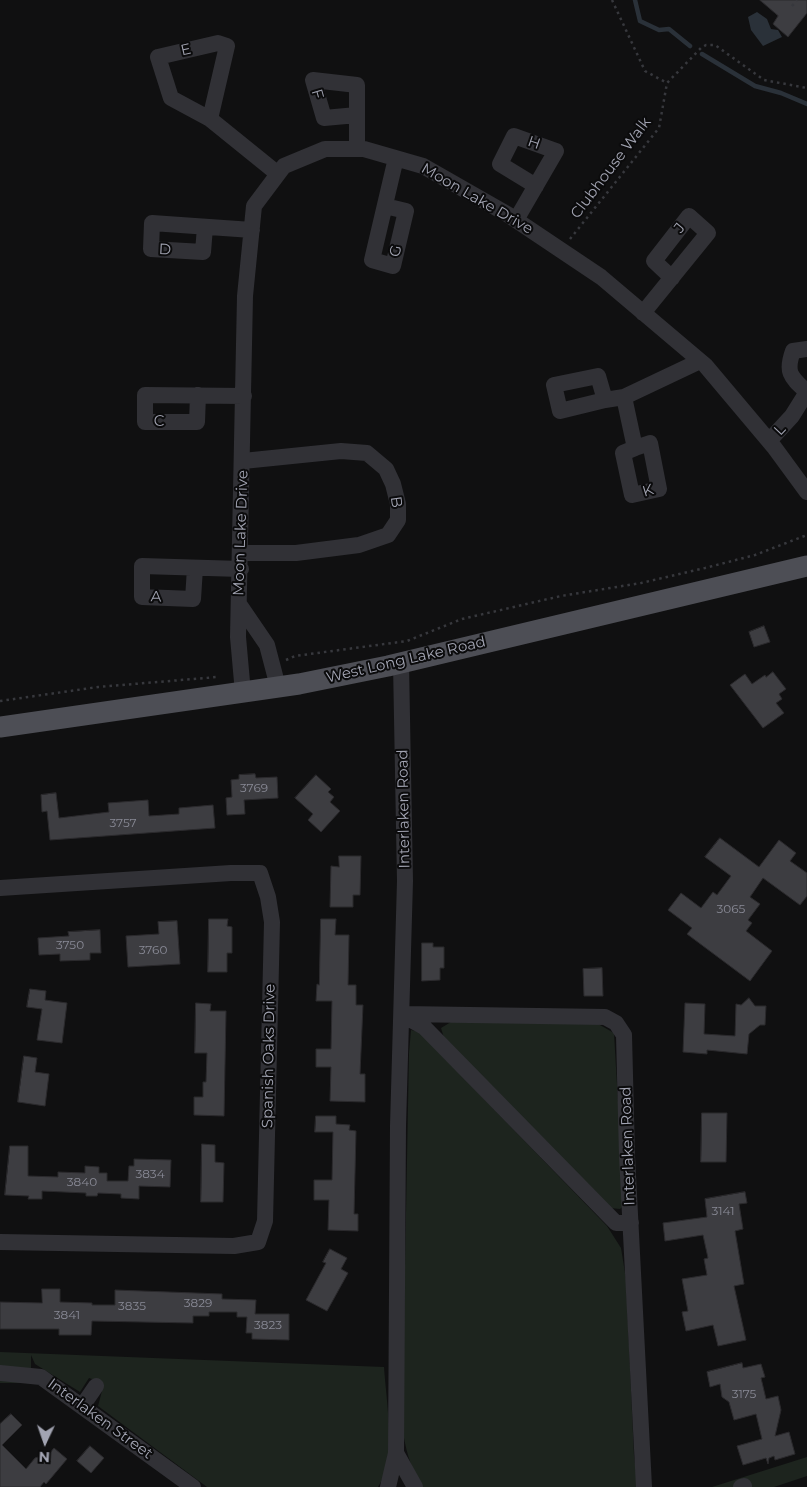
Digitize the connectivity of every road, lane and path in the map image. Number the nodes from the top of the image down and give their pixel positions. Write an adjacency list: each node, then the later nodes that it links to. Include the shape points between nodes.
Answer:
1 (612, 0): 4 (path, via 645,71)
2 (797, 0): 3 (path)
3 (792, 6)
4 (666, 83): 5 (path, via 701,48 711,44 764,80); 16 (path, Clubhouse Walk, via 659,128)
5 (807, 88)
6 (357, 116): 8 (street)
7 (210, 119): 7 (street, E, via 226,46 218,43 158,57 171,98); 10 (street, E)
8 (357, 149): 9 (street, Moon Lake Drive); 10 (street, Moon Lake Drive, via 325,149 284,166)
9 (396, 158): 12 (street); 13 (street, Moon Lake Drive, via 423,166)
10 (278, 174): 15 (street, Moon Lake Drive, via 254,206)
11 (536, 186): 13 (street)
12 (385, 206)
13 (516, 220): 16 (street, Moon Lake Drive)
14 (205, 227): 15 (street)
15 (252, 230): 23 (street, Moon Lake Drive, via 245,296)
16 (561, 250): 18 (street, Moon Lake Drive, via 601,277)
17 (672, 278): 18 (street)
18 (643, 313): 20 (street, Moon Lake Drive)
19 (807, 349): 21 (street, L, via 794,351 788,365 791,377)
20 (700, 361): 24 (street); 26 (street, Moon Lake Drive)
21 (807, 392): 26 (street, L, via 792,416)
22 (198, 396): 23 (street)
23 (244, 396): 28 (street, Moon Lake Drive)
24 (624, 397): 25 (street); 27 (street)
25 (605, 400)
26 (769, 442): 29 (street, Moon Lake Drive)
27 (635, 448)
28 (243, 461): 31 (street, Moon Lake Drive); 31 (street, B, via 341,451 367,453 386,469 393,484 398,520 388,535 359,545)
29 (807, 492)
30 (807, 535): 36 (path, via 755,555 705,568 462,619 407,641 295,656)
31 (241, 561): 33 (street); 34 (street, Moon Lake Drive)
32 (807, 566): 35 (main road, West Long Lake Road)
33 (195, 568)
34 (239, 604): 36 (street, Moon Lake Drive, via 267,645); 37 (street, Moon Lake Drive)
35 (401, 663): 38 (main road, West Long Lake Road); 42 (street, Interlaken Road, via 405,874)
36 (274, 666): 38 (street, Moon Lake Drive)
37 (242, 684): 38 (main road, West Long Lake Road); 39 (path, via 98,687); 40 (main road, West Long Lake Road)
38 (278, 688)
39 (0, 701)
40 (0, 727)
41 (0, 888): 44 (street, Spanish Oaks Drive, via 260,873 272,922 265,1221 258,1242 234,1246)
42 (402, 1014): 43 (street, via 424,1027 616,1223); 43 (street, Interlaken Road, via 586,1016 605,1017 616,1023 624,1035); 48 (street, Interlaken Road)
43 (631, 1223): 52 (street, Interlaken Road)
44 (0, 1242)
45 (0, 1373): 47 (street, Interlaken Street, via 41,1376)
46 (96, 1386): 47 (street)
47 (82, 1405): 49 (street, Interlaken Street)
48 (396, 1453): 50 (street, Interlaken Road); 51 (street)
49 (193, 1487)
50 (388, 1487)
51 (415, 1487)
52 (644, 1487)

